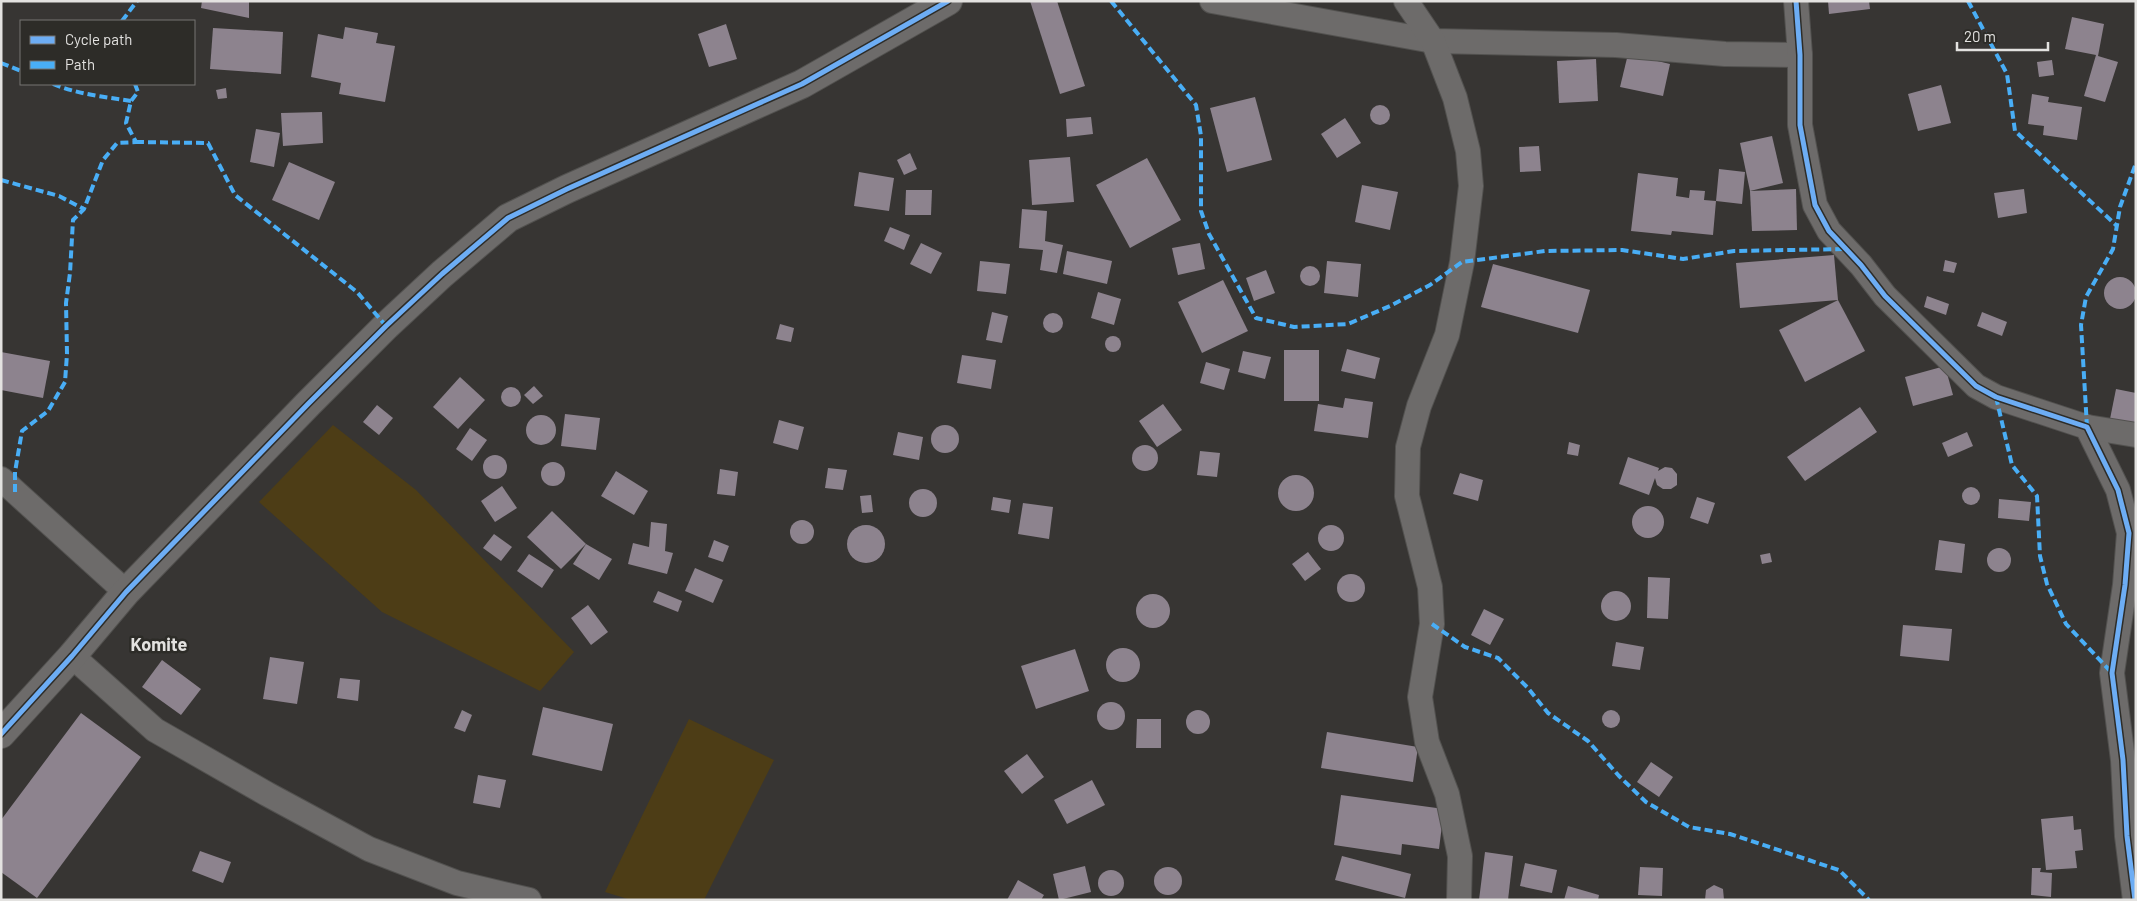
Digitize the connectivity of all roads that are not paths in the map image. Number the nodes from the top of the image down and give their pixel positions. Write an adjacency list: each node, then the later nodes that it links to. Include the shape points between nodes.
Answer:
1 (948, 1): 10 (street, via 802,84 508,218 386,326)
2 (1212, 1): 5 (street)
3 (1406, 1): 5 (street)
4 (1796, 1): 6 (street)
5 (1433, 41): 6 (street, via 1616,45 1725,54); 14 (street, via 1455,98 1468,152 1471,186 1462,262 1447,335 1419,406 1408,447 1407,496 1422,548 1431,597 1432,624 1420,697 1427,742 1447,794 1460,856)
6 (1800, 55): 7 (street, via 1800,125 1806,164 1816,206 1829,231 1861,264 1885,296 1976,386 1996,397)
7 (2087, 427): 8 (street); 15 (street, via 2118,490 2129,533 2112,673)
8 (2136, 436)
9 (1, 479): 10 (street)
10 (126, 592): 11 (street)
11 (72, 656): 12 (street); 13 (street, via 155,730 369,849 457,883)
12 (1, 734)
13 (529, 900)
14 (1459, 900)
15 (2135, 900)

